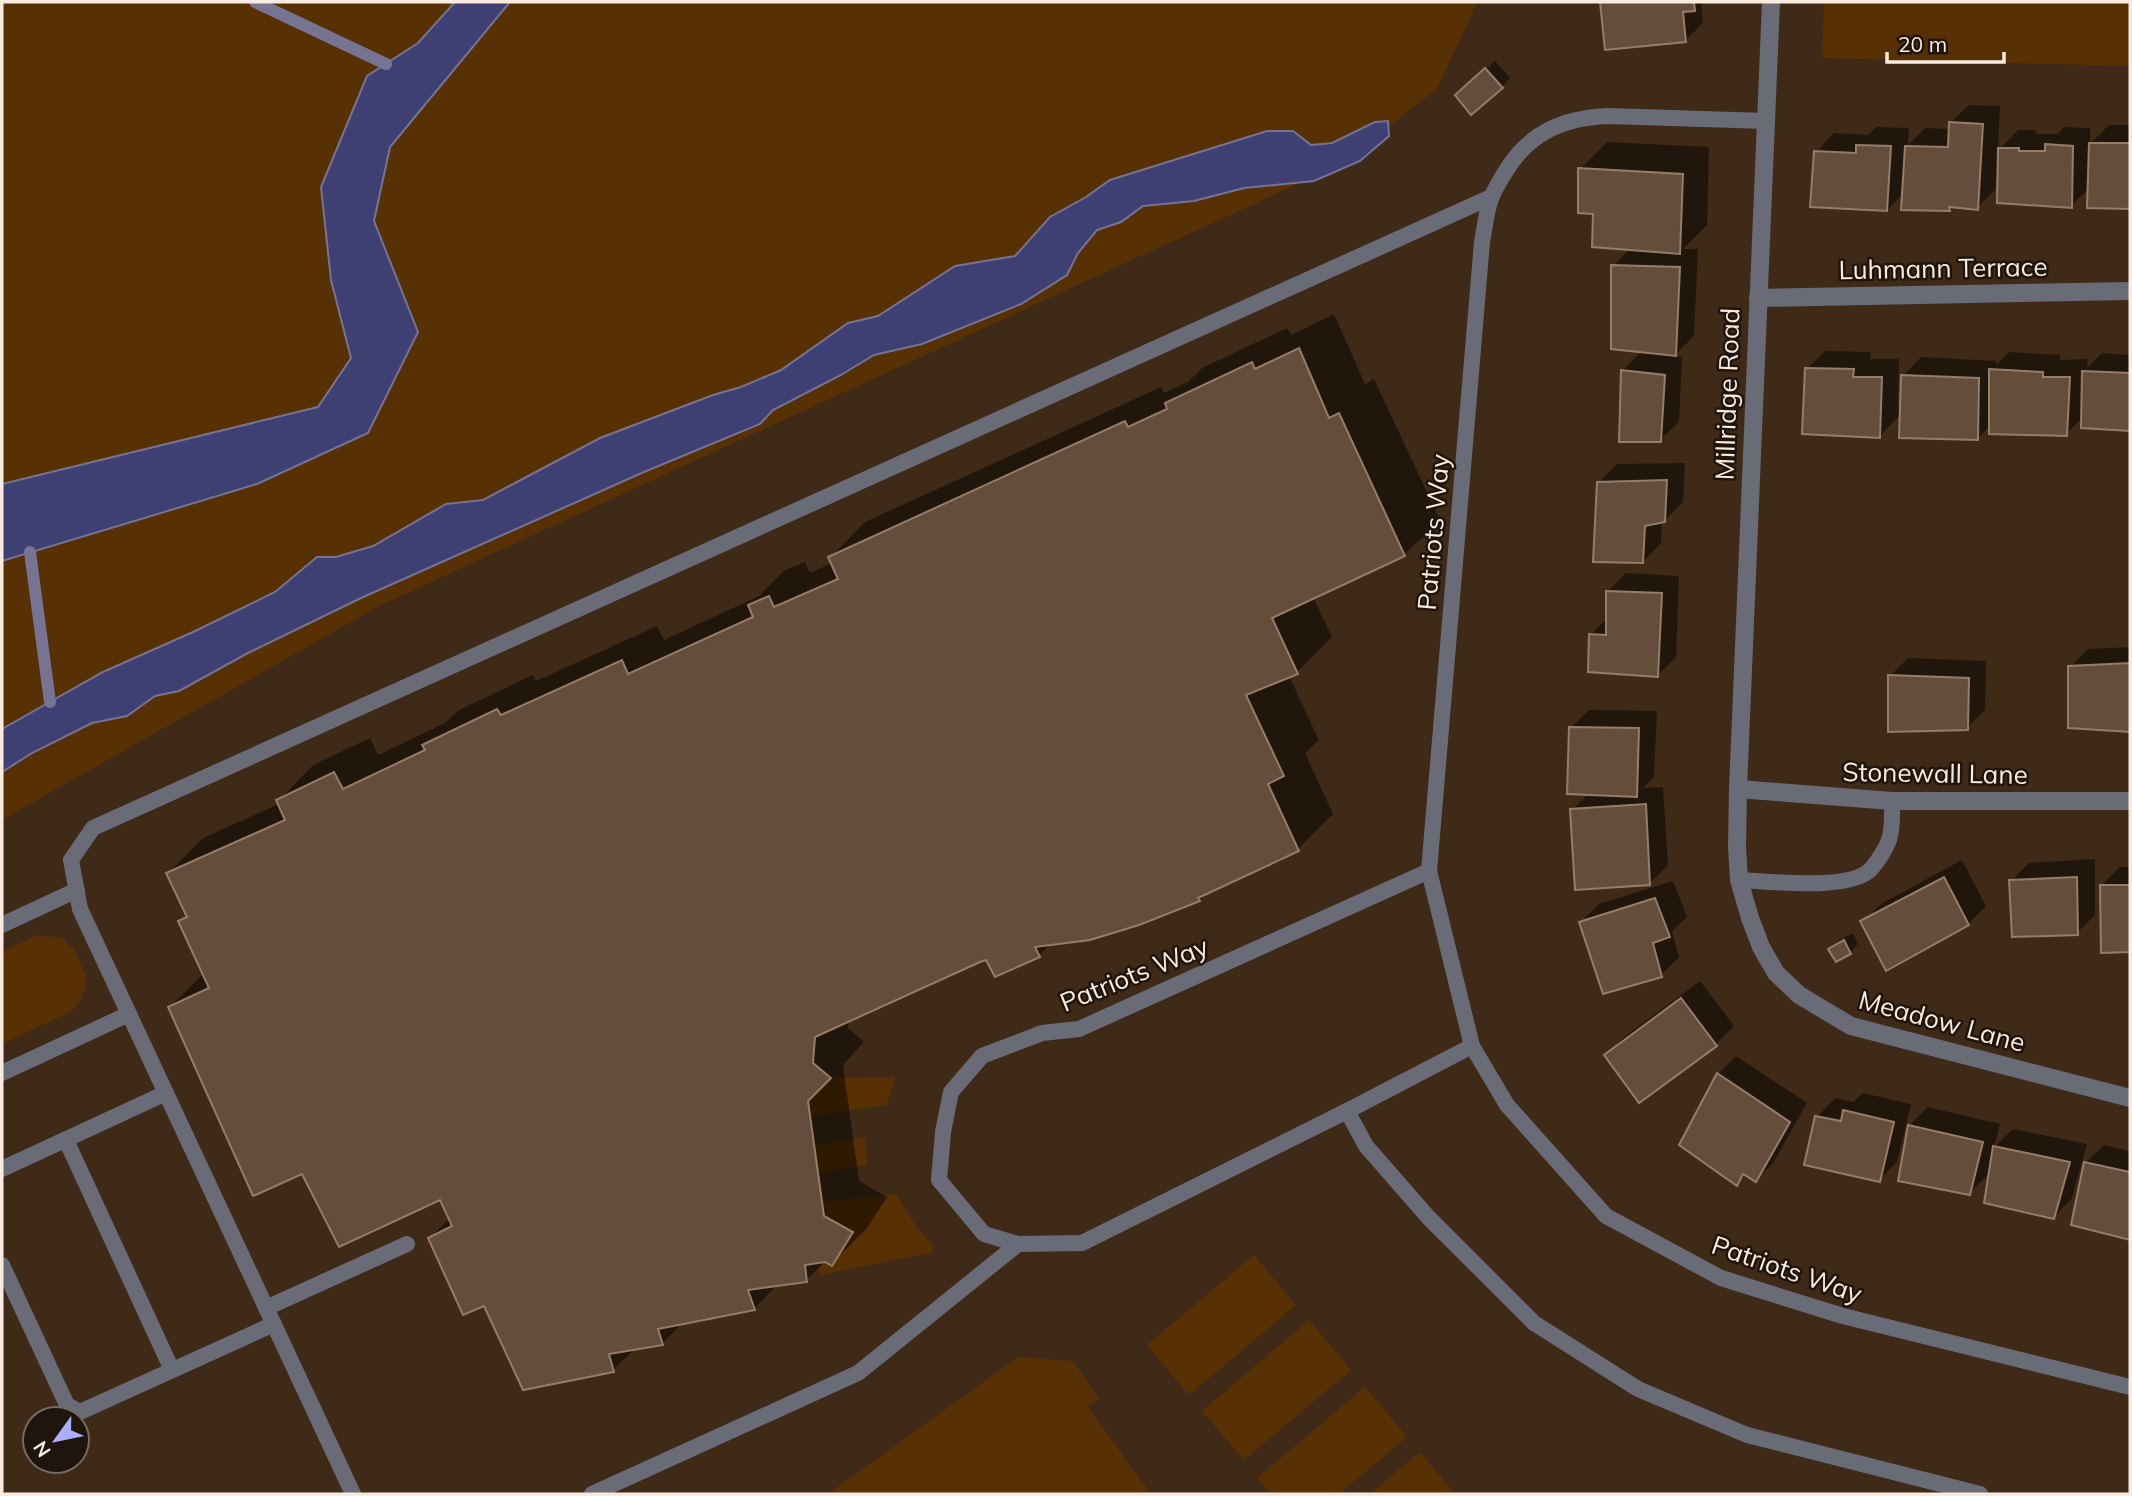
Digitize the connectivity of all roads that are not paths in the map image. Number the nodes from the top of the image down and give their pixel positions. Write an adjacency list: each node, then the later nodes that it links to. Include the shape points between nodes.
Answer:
1 (1771, 2): 2 (street, Millridge Road)
2 (1767, 121): 3 (lane, Patriots Way, via 1608,116 1566,122 1521,149); 5 (street, Millridge Road)
3 (1491, 197): 9 (lane, Patriots Way, via 1482,242); 11 (lane, via 93,828 71,860)
4 (2130, 291): 5 (street, Luhmann Terrace)
5 (1758, 298): 6 (street, Millridge Road)
6 (1738, 789): 7 (street, Stonewall Lane); 10 (street, Meadow Lane)
7 (1892, 802): 8 (street, Stonewall Lane); 10 (lane, via 1890,839 1872,869 1858,877 1826,884)
8 (2130, 802)
9 (1429, 871): 14 (lane, Patriots Way); 22 (lane, Patriots Way, via 1079,1029 1042,1033 982,1056 951,1092 940,1180 984,1234)
10 (1739, 880): 17 (street, Meadow Lane, via 1760,947 1776,974 1833,1017 1851,1026)
11 (77, 890): 12 (lane); 13 (lane, via 80,909)
12 (2, 925)
13 (128, 1014): 15 (lane); 16 (lane)
14 (1472, 1046): 18 (lane, Patriots Way); 27 (lane, Patriots Way, via 1507,1105 1606,1216 1721,1278 1843,1316)
15 (2, 1073)
16 (166, 1093): 19 (lane); 24 (lane)
17 (2130, 1098)
18 (1347, 1111): 22 (lane, Patriots Way, via 1082,1242); 30 (lane, via 1366,1146 1428,1217 1534,1323 1638,1389 1747,1435)
19 (66, 1140): 20 (lane); 26 (lane)
20 (2, 1169)
21 (407, 1244): 24 (lane)
22 (1018, 1244): 29 (lane, via 858,1373)
23 (2, 1265): 26 (lane, via 67,1405 80,1412)
24 (266, 1308): 25 (lane)
25 (274, 1324): 26 (lane); 28 (lane)
26 (172, 1370)
27 (2130, 1387)
28 (353, 1494)
29 (592, 1494)
30 (1980, 1494)

